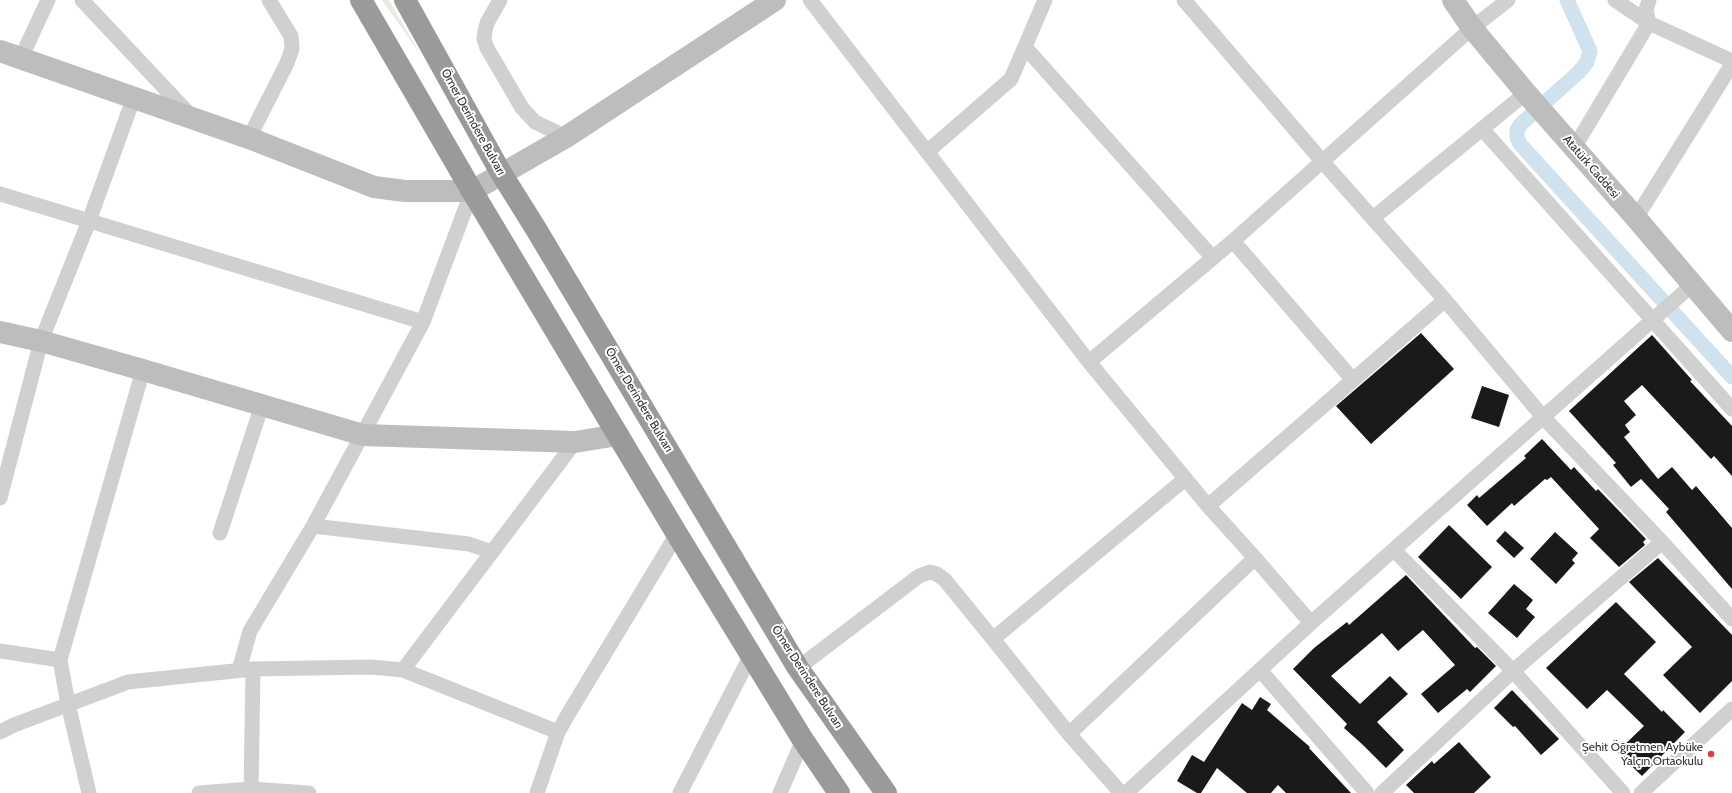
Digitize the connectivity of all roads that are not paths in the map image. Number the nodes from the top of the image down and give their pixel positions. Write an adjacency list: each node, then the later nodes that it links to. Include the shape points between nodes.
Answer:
1 (48, 0): 19 (street)
2 (82, 0): 23 (street)
3 (269, 0): 26 (street, via 291,36 292,49)
4 (361, 0): 31 (highway)
5 (404, 0): 30 (highway, Ömer Derindere Bulvarı)
6 (500, 0): 25 (street, via 487,23 484,39 487,48 522,108 535,122)
7 (775, 0): 25 (street)
8 (810, 0): 28 (street)
9 (1045, 0): 17 (street)
10 (1184, 0): 29 (street)
11 (1453, 0): 16 (street, Atatürk Caddesi)
12 (1508, 0): 16 (street)
13 (1615, 0): 15 (street)
14 (1650, 0): 15 (street, via 1646,10)
15 (1649, 23): 20 (street); 27 (street)
16 (1472, 28): 21 (street, Atatürk Caddesi); 29 (street)
17 (1026, 47): 28 (street, via 1011,79); 37 (street)
18 (0, 51): 19 (street)
19 (21, 58): 22 (street)
20 (1732, 63): 34 (street)
21 (1526, 93): 24 (street); 27 (street, Atatürk Caddesi)
22 (134, 97): 23 (street); 35 (street)
23 (193, 118): 26 (street)
24 (1483, 130): 33 (street); 40 (street)
25 (566, 137): 30 (street)
26 (249, 138): 31 (street, via 374,187 405,191)
27 (1574, 148): 34 (street, Atatürk Caddesi)
28 (927, 152): 45 (street)
29 (1322, 161): 33 (street); 36 (street)
30 (501, 173): 31 (street); 70 (highway, Ömer Derindere Bulvarı)
31 (472, 191): 41 (street); 51 (highway)
32 (0, 194): 35 (street)
33 (1373, 218): 39 (street)
34 (1636, 218): 38 (street, Atatürk Caddesi)
35 (89, 221): 41 (street); 44 (street)
36 (1233, 241): 37 (street); 47 (street)
37 (1212, 258): 45 (street)
38 (1692, 285): 40 (street); 42 (street, Atatürk Caddesi)
39 (1445, 300): 47 (street); 50 (street)
40 (1652, 320): 49 (street); 50 (street)
41 (423, 322): 52 (street)
42 (1732, 331)
43 (0, 332): 44 (street)
44 (41, 341): 46 (street); 55 (street)
45 (1089, 362): 54 (street)
46 (143, 370): 48 (street); 69 (street)
47 (1353, 380): 56 (street)
48 (262, 405): 52 (street); 58 (street)
49 (1732, 409)
50 (1543, 417): 60 (street); 61 (street)
51 (618, 435): 53 (street); 59 (highway)
52 (363, 436): 53 (street); 57 (street)
53 (575, 442): 62 (street)
54 (1185, 479): 56 (street); 66 (street)
55 (0, 498)
56 (1208, 506): 63 (street)
57 (314, 526): 62 (street, via 469,544); 71 (street, via 250,631)
58 (220, 533)
59 (677, 534): 68 (highway); 78 (street)
60 (1662, 542): 64 (street); 74 (street)
61 (1394, 550): 65 (street); 74 (street)
62 (492, 552): 72 (street)
63 (1255, 558): 65 (street); 79 (street)
64 (1732, 619)
65 (1311, 623): 73 (street)
66 (993, 639): 70 (street, via 945,580 930,572 919,576); 79 (street)
67 (0, 651): 69 (street)
68 (751, 655): 80 (highway); 86 (street)
69 (60, 660): 75 (street)
70 (798, 668): 89 (highway, Ömer Derindere Bulvarı)
71 (246, 670): 72 (street, via 372,667); 75 (street, via 128,682); 81 (street)
72 (404, 670): 78 (street)
73 (1260, 670): 91 (street); 92 (street)
74 (1514, 671): 93 (street); 94 (street)
75 (68, 704): 77 (street); 82 (street)
76 (1732, 709): 95 (street)
77 (0, 732)
78 (558, 732): 85 (street)
79 (1069, 734): 90 (street)
80 (803, 740): 87 (street); 88 (highway)
81 (251, 791): 83 (street); 84 (street)
82 (89, 793)
83 (199, 793)
84 (310, 793)
85 (537, 793)
86 (680, 793)
87 (780, 793)
88 (839, 793)
89 (886, 793)
90 (1121, 793)
91 (1126, 793)
92 (1367, 793)
93 (1382, 793)
94 (1623, 793)
95 (1641, 793)

